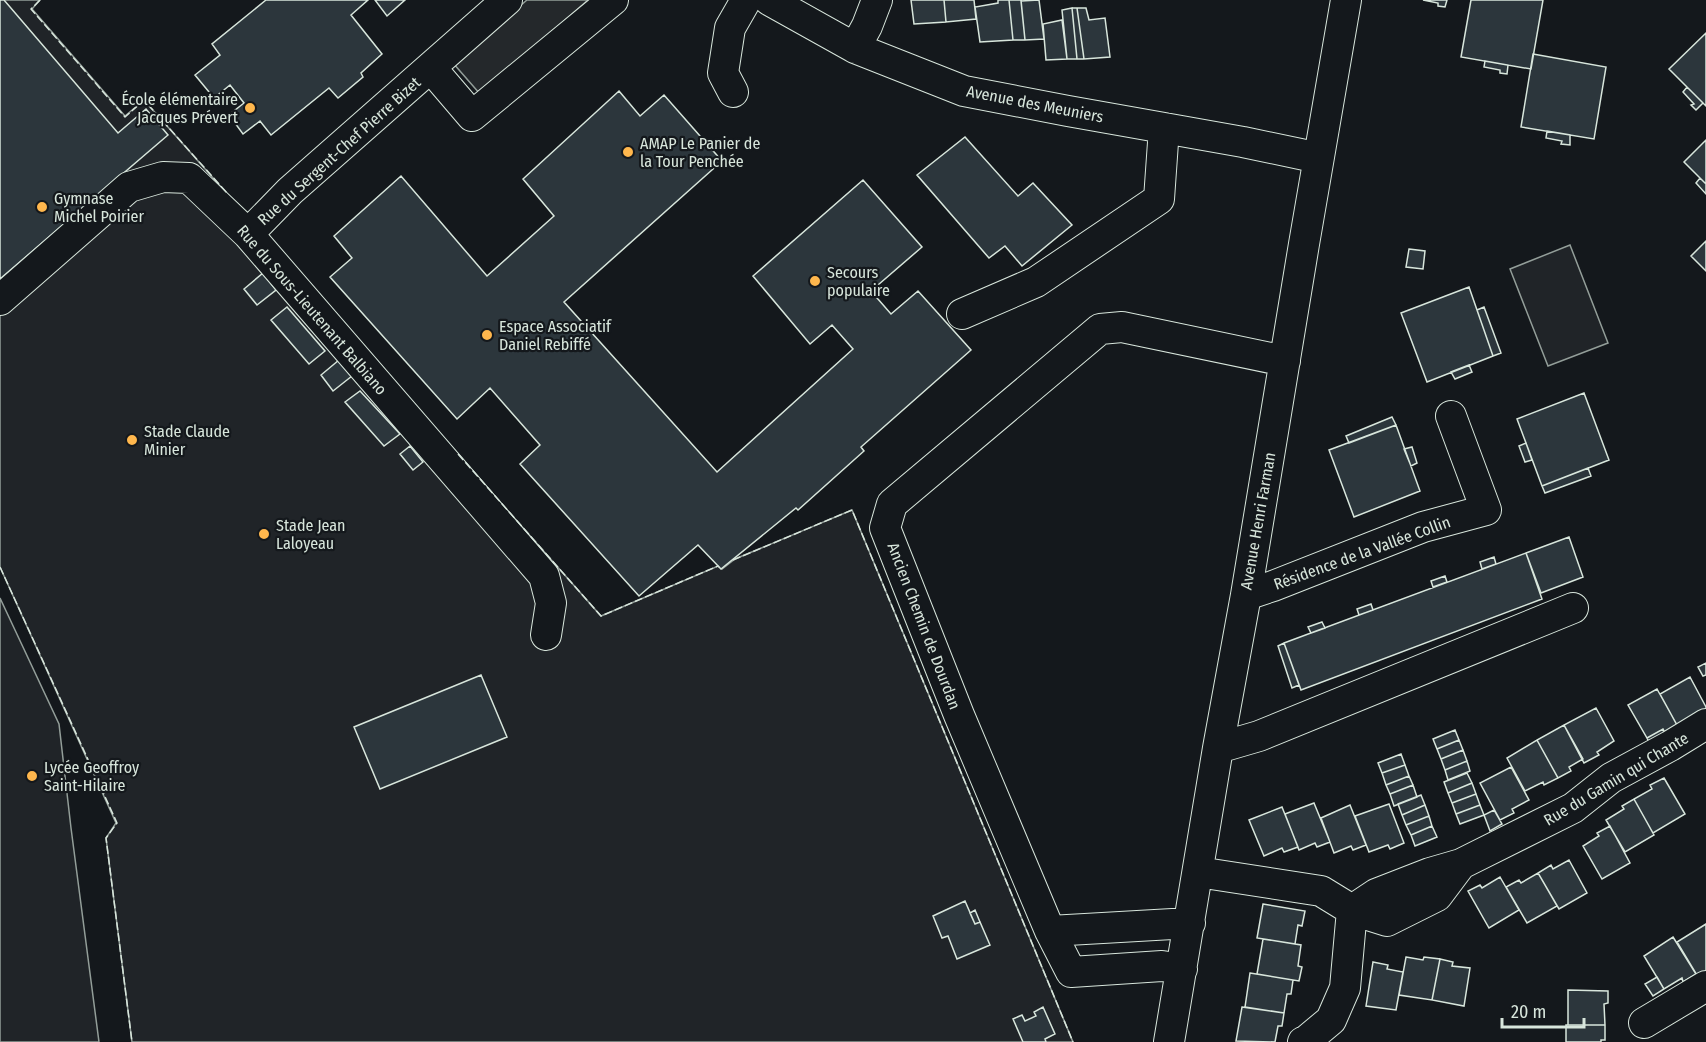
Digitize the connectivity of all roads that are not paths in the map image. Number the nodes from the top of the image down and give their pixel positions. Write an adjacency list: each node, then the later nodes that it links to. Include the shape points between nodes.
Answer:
1 (507, 0): 8 (street, Rue du Sergent-Chef Pierre Bizet)
2 (613, 0): 8 (street, Rue du Sergent-Chef Pierre Bizet, via 472,116)
3 (746, 0): 9 (street, via 730,28 723,73)
4 (769, 0): 7 (street, Avenue des Meuniers)
5 (877, 0): 7 (street)
6 (1346, 0): 11 (street, Avenue Henri Farman)
7 (855, 48): 10 (street, Avenue des Meuniers, via 964,91)
8 (431, 68): 12 (street, Rue du Sergent-Chef Pierre Bizet, via 290,191)
9 (733, 92)
10 (1164, 128): 11 (street, Avenue des Meuniers); 14 (street, via 1159,199 1036,282)
11 (1319, 156): 15 (street, Avenue Henri Farman)
12 (248, 234): 13 (street, Rue du Sous-Lieutenant Balbiano, via 189,178 163,177 129,187); 19 (street, Rue du Sous-Lieutenant Balbiano, via 544,576 551,603)
13 (0, 300)
14 (962, 314)
15 (1285, 361): 17 (street, Avenue Henri Farman); 25 (street, Ancien Chemin de Dourdan, via 1122,327 1100,329 892,504 885,528 958,715)
16 (1451, 416): 17 (street, Résidence de la Vallée Collin, via 1486,510 1423,527)
17 (1246, 595): 21 (street, Avenue Henri Farman)
18 (1573, 608): 21 (street, via 1259,736)
19 (546, 635)
20 (1706, 724): 23 (street, Rue du Gamin qui Chante, via 1611,778 1572,808 1461,864 1437,896 1387,921)
21 (1218, 748): 22 (street, Avenue Henri Farman)
22 (1198, 872): 23 (street, Rue du Gamin qui Chante, via 1321,891); 24 (street, Avenue Henri Farman)
23 (1352, 910): 30 (street, via 1345,988 1330,1020)
24 (1190, 923): 25 (street); 26 (street, Avenue Henri Farman)
25 (1050, 931): 26 (street, Ancien Chemin de Dourdan, via 1071,972 1162,966)
26 (1182, 969): 29 (street, Avenue Henri Farman)
27 (1706, 986): 28 (street)
28 (1644, 1023)
29 (1169, 1042)
30 (1303, 1042)

